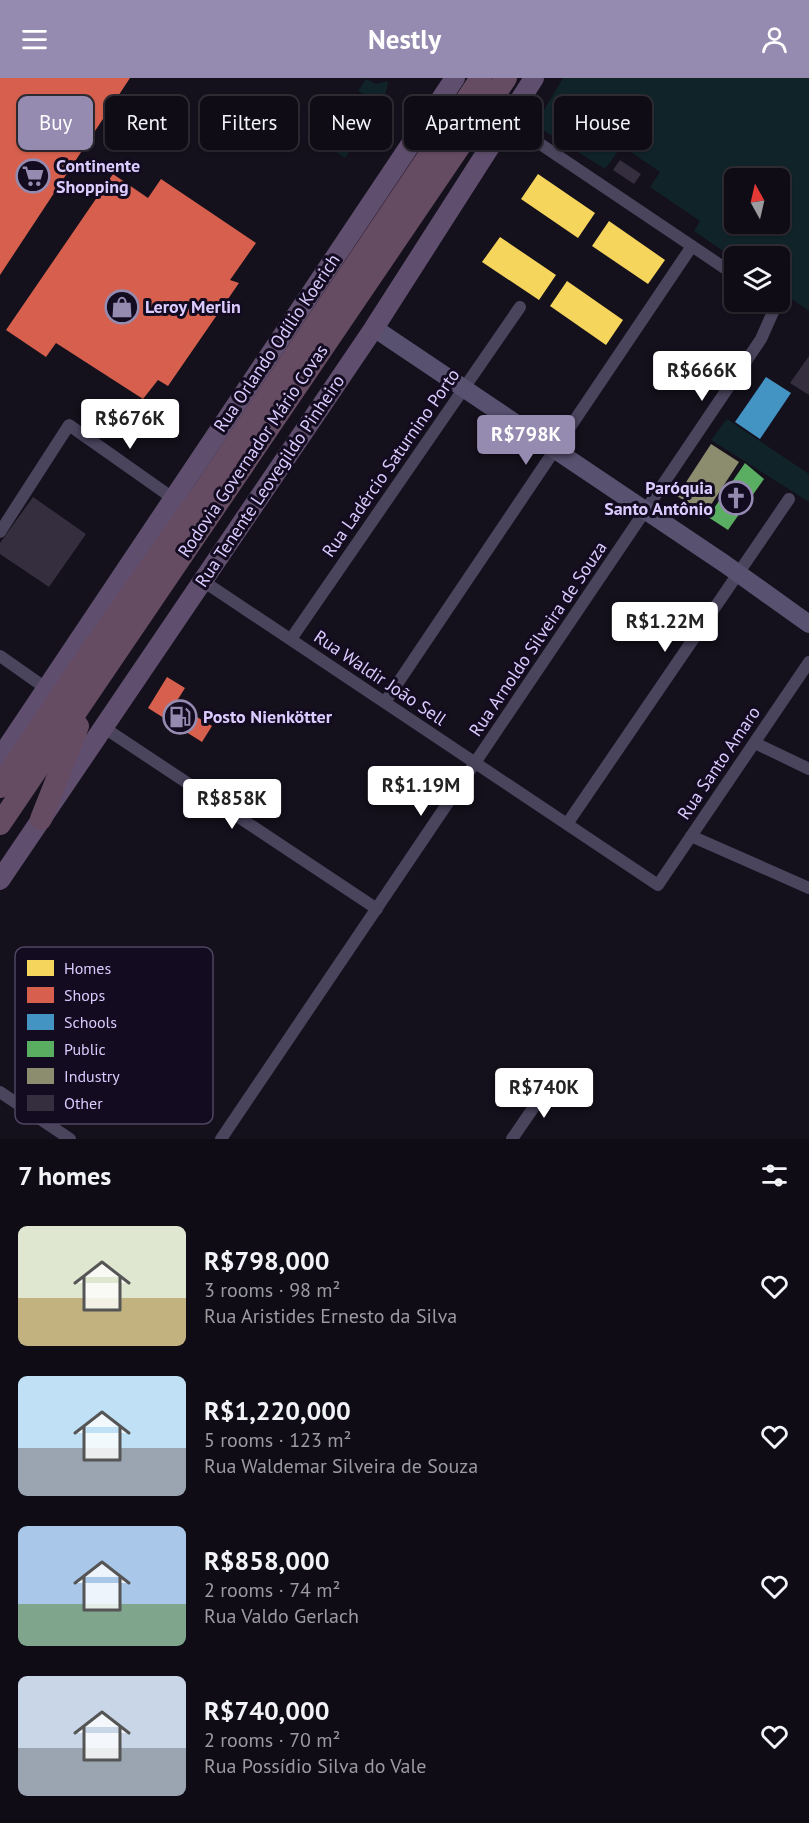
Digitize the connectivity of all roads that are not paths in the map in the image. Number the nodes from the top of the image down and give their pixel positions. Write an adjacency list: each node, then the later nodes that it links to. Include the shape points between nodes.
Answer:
1 (534, 78): 6 (main road, Rua Tenente Leovegildo Pinheiro)
2 (453, 81): 4 (main road); 18 (main road, Rua Orlando Odílio Koerich)
3 (490, 83): 5 (highway, Rodovia Governador Mário Covas)
4 (473, 96)
5 (481, 96)
6 (522, 96)
7 (542, 145): 11 (street)
8 (444, 150): 26 (highway, Rodovia Governador Mário Covas)
9 (445, 150): 30 (highway, Rodovia Governador Mário Covas)
10 (488, 150): 15 (main road, Rua Tenente Leovegildo Pinheiro)
11 (692, 246): 12 (street); 17 (street)
12 (724, 268)
13 (520, 307): 16 (street, Rua Ladércio Saturnino Porto)
14 (772, 312): 20 (street, Rua Arnoldo Silveira de Souza, via 761,339)
15 (374, 328): 16 (main road); 23 (main road, Rua Tenente Leovegildo Pinheiro)
16 (464, 388): 17 (main road); 25 (street, Rua Ladércio Saturnino Porto)
17 (555, 450): 20 (main road); 31 (street)
18 (174, 499): 21 (street, via 69,426); 29 (main road, Rua Orlando Odílio Koerich)
19 (789, 499): 22 (street)
20 (646, 511): 22 (main road); 35 (street, Rua Arnoldo Silveira de Souza)
21 (0, 532)
22 (738, 573): 24 (main road); 40 (street)
23 (203, 581): 25 (street, Rua Waldir João Sell); 32 (main road, Rua Tenente Leovegildo Pinheiro)
24 (809, 624)
25 (291, 639): 31 (street, Rua Waldir João Sell)
26 (96, 644): 34 (highway); 37 (highway, Rodovia Governador Mário Covas)
27 (0, 656): 29 (street)
28 (809, 662): 33 (street, Rua Santo Amaro)
29 (47, 688): 34 (main road, Rua Orlando Odílio Koerich)
30 (89, 693): 38 (highway); 39 (highway, Rodovia Governador Mário Covas)
31 (385, 702): 35 (street, Rua Waldir João Sell)
32 (104, 727): 38 (main road, Rua Tenente Leovegildo Pinheiro); 45 (street)
33 (755, 743): 36 (street); 41 (street, Rua Santo Amaro)
34 (6, 750)
35 (476, 763): 40 (street, Rua Waldir João Sell); 45 (street, Rua Arnoldo Silveira de Souza)
36 (809, 769)
37 (0, 787)
38 (41, 819): 42 (main road, Rua Tenente Leovegildo Pinheiro)
39 (0, 824)
40 (567, 824): 43 (street, Rua Waldir João Sell)
41 (691, 836): 43 (street, Rua Santo Amaro); 44 (street)
42 (0, 880)
43 (658, 885)
44 (809, 888)
45 (377, 909): 51 (street, Rua Arnoldo Silveira de Souza)
46 (550, 1082): 52 (street)
47 (0, 1092): 48 (street)
48 (15, 1102)
49 (48, 1124): 50 (street)
50 (70, 1139)
51 (221, 1139)
52 (512, 1139)

